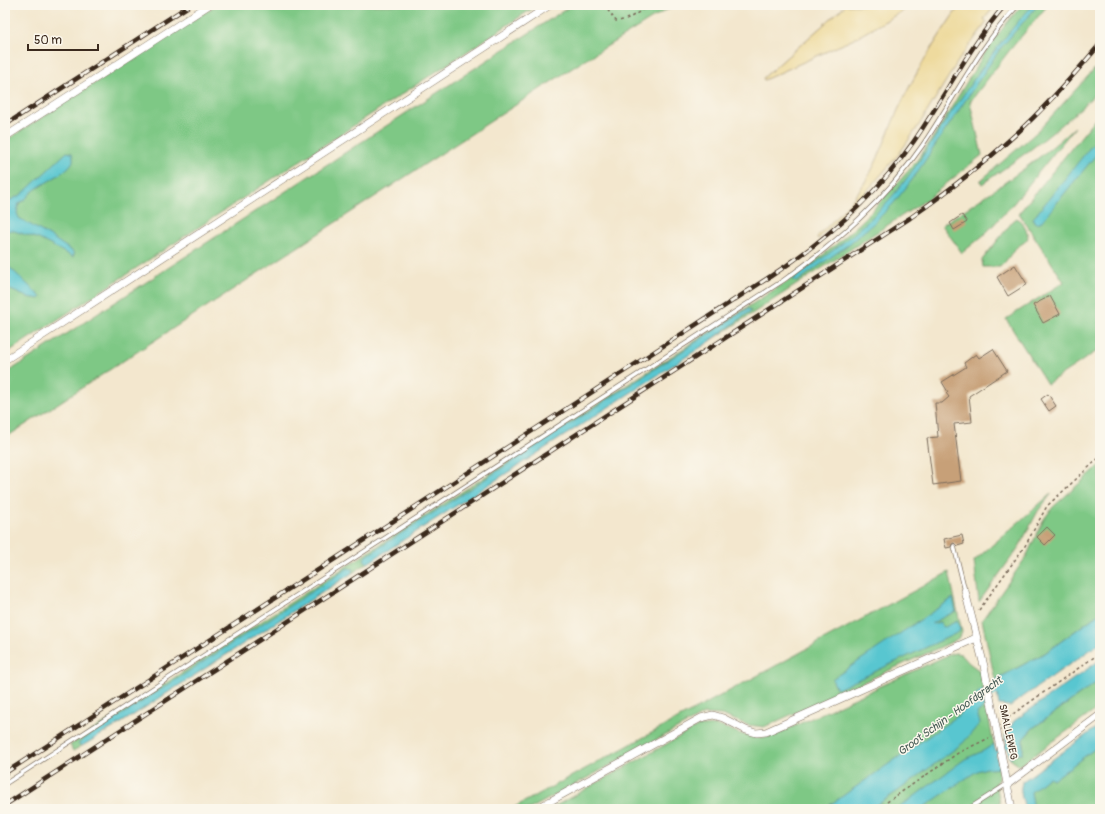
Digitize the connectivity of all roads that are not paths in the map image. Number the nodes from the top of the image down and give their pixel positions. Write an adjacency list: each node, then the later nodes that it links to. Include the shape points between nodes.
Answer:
1 (209, 5): 4 (street)
2 (550, 5): 5 (street)
3 (1018, 5): 10 (lane, via 969,70 908,166 871,208 834,243 757,297)
4 (5, 137)
5 (5, 360)
6 (954, 546): 7 (lane)
7 (965, 591): 8 (street, SMALLEWEG)
8 (976, 638): 11 (street, SMALLEWEG); 12 (street, via 766,732 746,730 718,716 701,718)
9 (1100, 715): 11 (street)
10 (5, 784)
11 (1008, 784): 13 (lane); 14 (street, SMALLEWEG)
12 (536, 809)
13 (968, 809)
14 (1012, 809)

